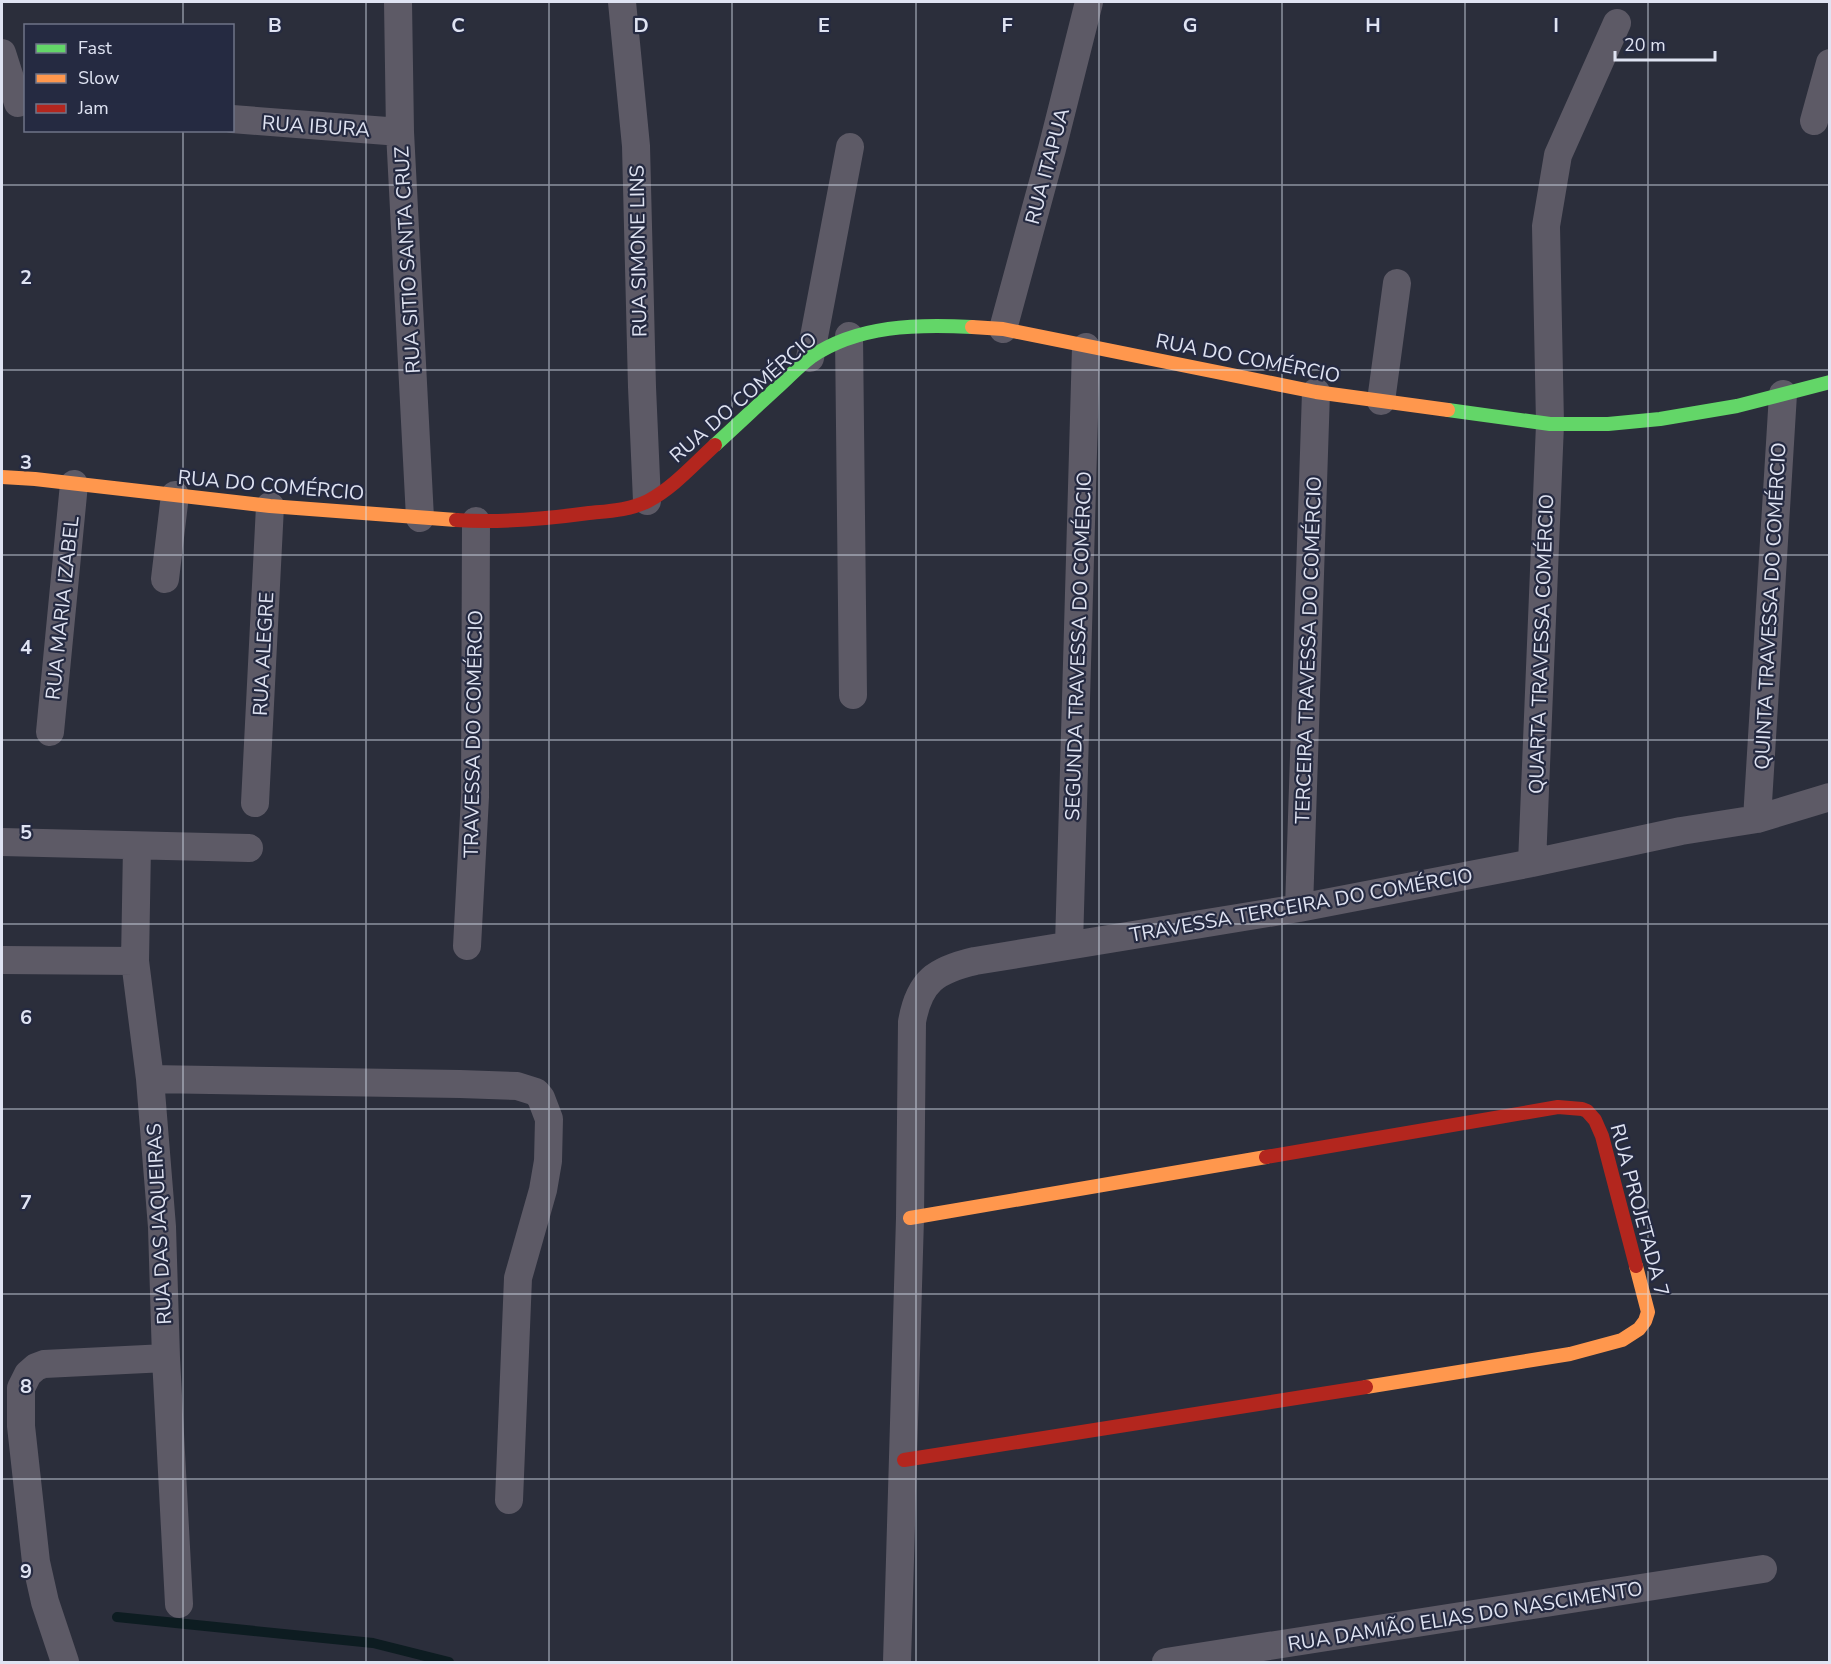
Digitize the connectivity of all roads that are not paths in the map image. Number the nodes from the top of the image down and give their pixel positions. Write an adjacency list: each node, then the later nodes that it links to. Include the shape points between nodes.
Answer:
1 (398, 2): 10 (street, RUA SITIO SANTA CRUZ)
2 (622, 2): 25 (street, RUA SIMONE LINS, via 636,146)
3 (1089, 2): 13 (street, RUA ITAPUA)
4 (1617, 23): 21 (street, QUARTA TRAVESSA COMÉRCIO, via 1558,155 1546,226)
5 (2, 53): 7 (street)
6 (1830, 63): 9 (street)
7 (15, 103)
8 (234, 119): 10 (street, RUA IBURA)
9 (1814, 121)
10 (400, 132): 27 (street, RUA SITIO SANTA CRUZ)
11 (850, 147): 16 (street)
12 (1397, 283): 20 (street)
13 (1003, 329): 14 (street, RUA DO COMÉRCIO, via 915,326); 15 (street, RUA DO COMÉRCIO)
14 (849, 336): 16 (street, RUA DO COMÉRCIO); 30 (street)
15 (1086, 347): 18 (street, RUA DO COMÉRCIO); 40 (street, SEGUNDA TRAVESSA DO COMÉRCIO)
16 (810, 358): 25 (street, RUA DO COMÉRCIO, via 688,471)
17 (1830, 382): 19 (street, RUA DO COMÉRCIO)
18 (1316, 392): 20 (street, RUA DO COMÉRCIO); 39 (street, TERCEIRA TRAVESSA DO COMÉRCIO)
19 (1782, 394): 21 (street, RUA DO COMÉRCIO, via 1660,419); 34 (street, QUINTA TRAVESSA DO COMÉRCIO)
20 (1381, 401): 21 (street, RUA DO COMÉRCIO)
21 (1550, 424): 38 (street, QUARTA TRAVESSA COMÉRCIO)
22 (2, 477): 23 (street, RUA DO COMÉRCIO)
23 (74, 484): 24 (street, RUA DO COMÉRCIO); 31 (street, RUA MARIA IZABEL)
24 (175, 495): 26 (street, RUA DO COMÉRCIO); 29 (street)
25 (647, 501): 28 (street, RUA DO COMÉRCIO, via 597,513)
26 (270, 506): 27 (street, RUA DO COMÉRCIO); 33 (street, RUA ALEGRE)
27 (420, 518): 28 (street, RUA DO COMÉRCIO)
28 (476, 521): 41 (street, TRAVESSA DO COMÉRCIO, via 474,797)
29 (165, 579)
30 (853, 694)
31 (50, 732)
32 (1830, 797): 34 (street, TRAVESSA TERCEIRA DO COMÉRCIO)
33 (255, 803)
34 (1757, 819): 38 (street, TRAVESSA TERCEIRA DO COMÉRCIO)
35 (2, 843): 36 (street)
36 (136, 846): 37 (street); 43 (street, RUA DAS JAQUEIRAS)
37 (249, 848)
38 (1532, 863): 39 (street, TRAVESSA TERCEIRA DO COMÉRCIO)
39 (1299, 908): 40 (street, TRAVESSA TERCEIRA DO COMÉRCIO)
40 (1069, 945): 45 (street, TRAVESSA TERCEIRA DO COMÉRCIO, via 967,963 930,980 915,1006 912,1022)
41 (467, 946)
42 (2, 960): 43 (street)
43 (135, 961): 44 (street, RUA DAS JAQUEIRAS)
44 (150, 1079): 46 (street, RUA DAS JAQUEIRAS, via 162,1227); 48 (street, via 517,1086 542,1098 549,1119 548,1161 518,1278)
45 (910, 1218): 47 (street); 47 (street, RUA PROJETADA 7, via 1572,1107 1587,1110 1597,1122 1648,1312 1645,1323 1634,1333 1610,1344 1513,1363)
46 (166, 1358): 50 (street, RUA DAS JAQUEIRAS); 51 (street, via 44,1364 28,1374 21,1388 21,1426 36,1562)
47 (904, 1460): 52 (street)
48 (509, 1500)
49 (1763, 1569): 53 (street, RUA DAMIÃO ELIAS DO NASCIMENTO)
50 (179, 1604)
51 (65, 1662)
52 (897, 1662)
53 (1166, 1662)

